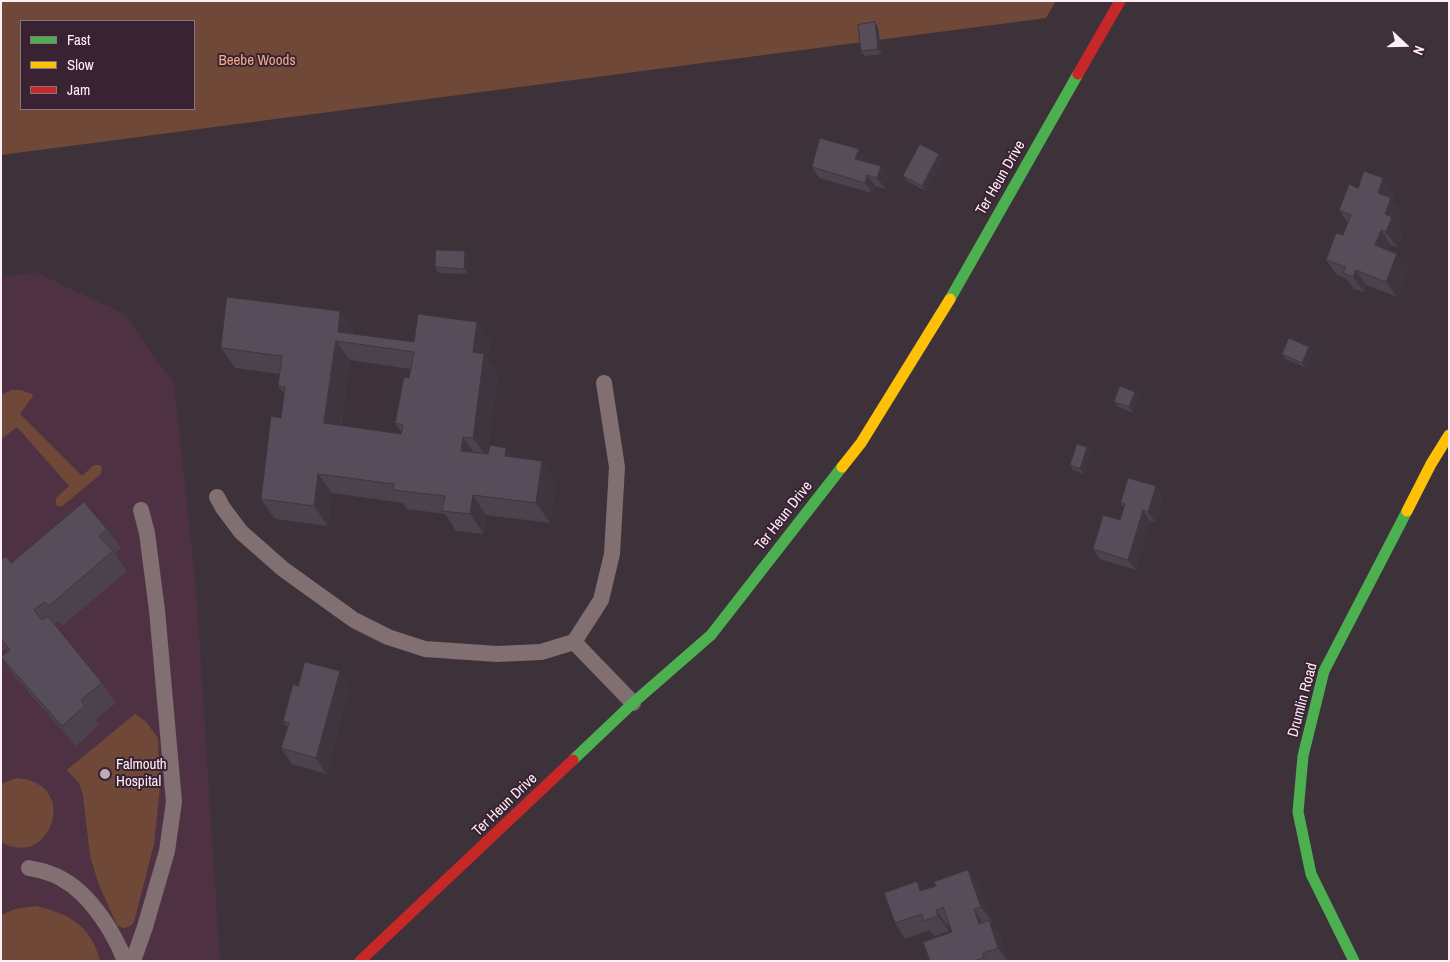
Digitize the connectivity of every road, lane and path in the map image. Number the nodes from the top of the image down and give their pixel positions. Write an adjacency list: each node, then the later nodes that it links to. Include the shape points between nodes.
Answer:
1 (1120, 1): 7 (street, Ter Heun Drive, via 930,333 860,443 711,635)
2 (604, 383): 6 (lane, via 617,467 612,554 601,600)
3 (1449, 434): 12 (street, Drumlin Road, via 1430,464 1324,671 1303,756 1298,812 1311,874)
4 (217, 497): 6 (lane, via 241,532 283,569 354,620 388,637 426,649 497,654 541,652)
5 (141, 510): 10 (lane, via 157,610 174,802 167,851)
6 (574, 642): 7 (lane)
7 (633, 703): 11 (street, Ter Heun Drive)
8 (29, 868): 9 (lane, via 63,879 83,895 118,943)
9 (125, 961)
10 (133, 961)
11 (360, 961)
12 (1354, 961)

